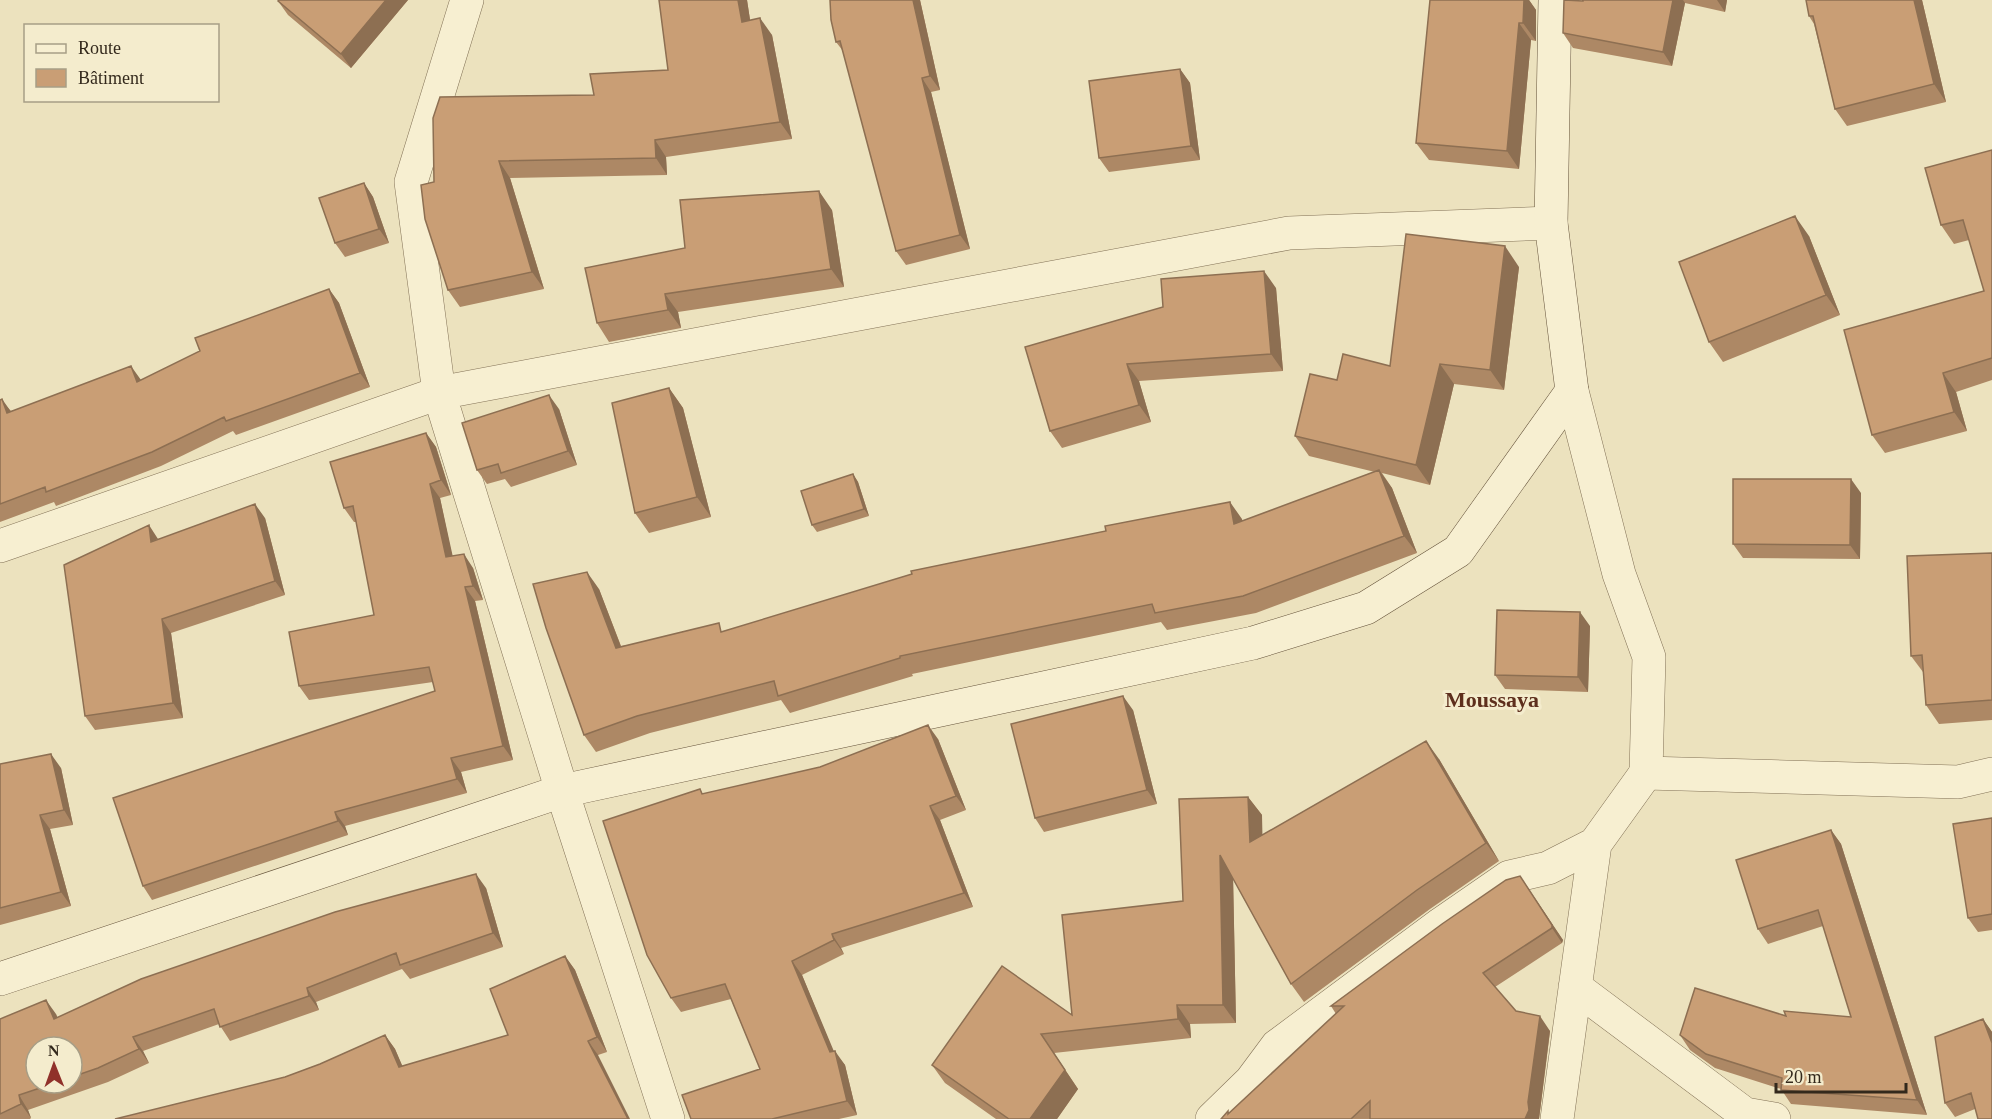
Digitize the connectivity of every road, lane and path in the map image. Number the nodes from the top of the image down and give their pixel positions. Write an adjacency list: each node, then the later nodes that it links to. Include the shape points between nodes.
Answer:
1 (467, 0): 5 (street, via 411,182)
2 (1556, 0): 3 (street)
3 (1551, 223): 4 (street); 5 (street, via 1289,233)
4 (1572, 391): 7 (street, via 1619,574 1649,657); 9 (street, via 1458,551 1366,608 1253,643)
5 (440, 393): 6 (street); 9 (street)
6 (0, 546)
7 (1646, 773): 8 (street, via 1958,782); 10 (street)
8 (1992, 774)
9 (562, 791): 11 (street); 13 (street)
10 (1594, 844): 12 (street); 14 (street, via 1548,868 1509,877 1441,924 1277,1046 1251,1081)
11 (0, 979)
12 (1575, 987): 15 (street); 16 (street, via 1745,1114)
13 (668, 1119)
14 (1212, 1119)
15 (1557, 1119)
16 (1774, 1119)

